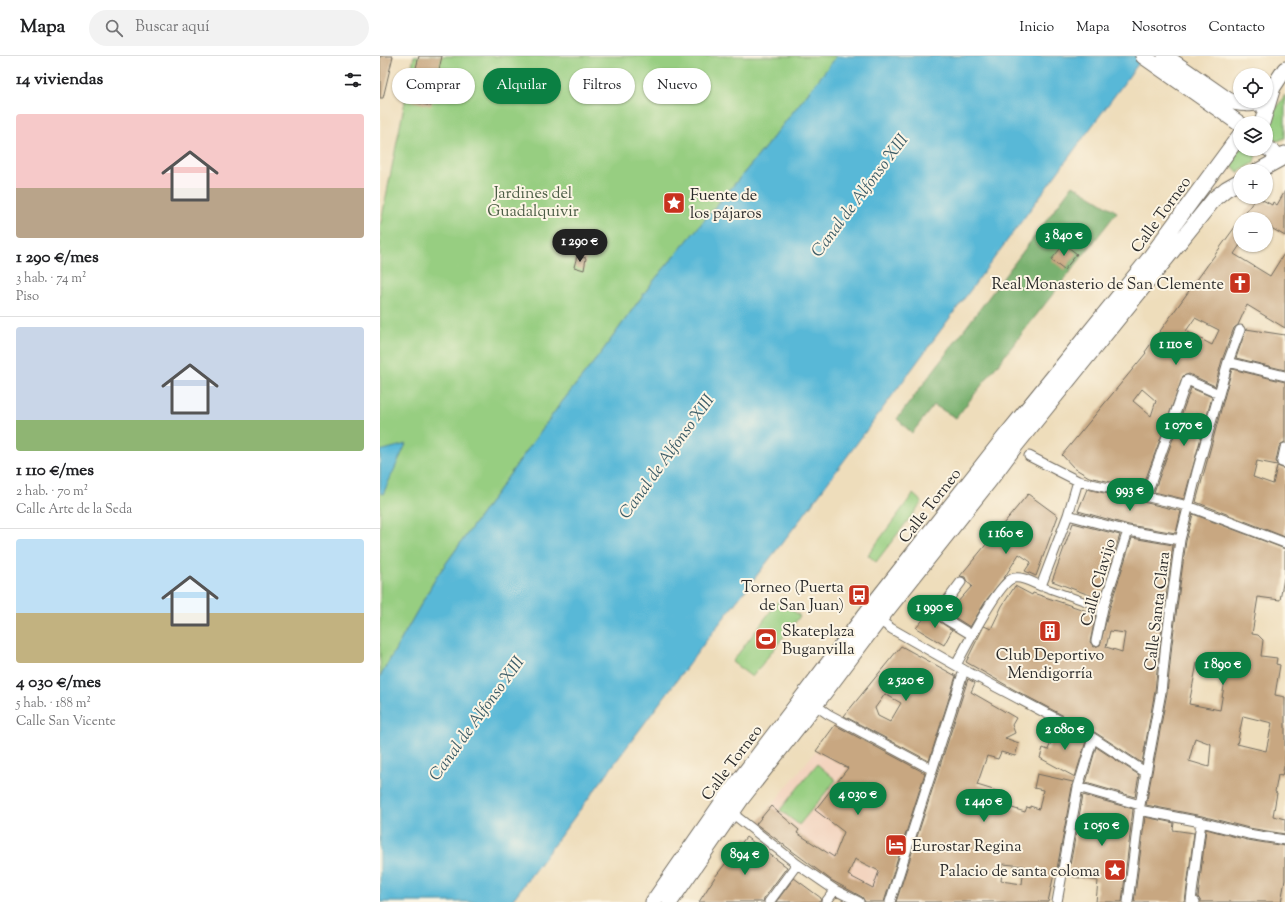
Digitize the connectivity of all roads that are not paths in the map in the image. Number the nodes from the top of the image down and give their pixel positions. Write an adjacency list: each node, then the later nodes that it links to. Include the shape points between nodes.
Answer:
1 (1143, 56): 4 (main road)
2 (1165, 56): 4 (main road)
3 (1285, 69): 5 (main road)
4 (1185, 78): 6 (main road); 7 (main road)
5 (1273, 88)
6 (1233, 102)
7 (1233, 125)
8 (1233, 137): 30 (main road, Calle Torneo, via 1148,260 1003,439)
9 (1273, 151): 10 (main road)
10 (1284, 157): 11 (main road)
11 (1271, 164)
12 (1233, 185): 30 (main road, Calle Torneo, via 1215,198 990,480)
13 (1240, 330): 14 (street, Calle Santa Clara)
14 (1228, 362): 15 (street); 16 (street, Calle Santa Clara)
15 (1285, 376)
16 (1219, 394): 21 (street, via 1187,380); 22 (street, Calle Santa Clara)
17 (1285, 448): 19 (street, via 1282,462)
18 (1029, 456): 20 (street)
19 (1285, 463)
20 (1078, 481): 21 (street); 23 (street)
21 (1146, 496): 22 (street)
22 (1188, 506): 25 (street, Calle Santa Clara); 26 (street)
23 (1068, 515): 24 (street); 28 (street)
24 (1128, 531): 25 (street); 29 (street, Calle Clavijo)
25 (1180, 540): 37 (street, Calle Santa Clara, via 1161,692)
26 (1285, 543)
27 (961, 582): 31 (street, via 938,613)
28 (1041, 586): 29 (street); 31 (street, via 1024,579 1014,578 1007,581)
29 (1103, 608): 32 (street, Calle Clavijo)
30 (873, 616): 33 (street, via 892,630); 34 (main road, Calle Torneo); 39 (main road, Calle Torneo)
31 (972, 635): 33 (street)
32 (1096, 641)
33 (960, 667): 35 (street); 36 (street)
34 (815, 705): 36 (street); 39 (main road, Calle Torneo)
35 (1093, 738): 37 (street); 38 (street)
36 (931, 769): 50 (street)
37 (1145, 772): 40 (street, Calle Santa Clara)
38 (1078, 787): 40 (street); 51 (street)
39 (727, 808): 43 (street); 45 (main road, Calle Torneo); 46 (main road, Calle Torneo)
40 (1139, 808): 41 (street); 52 (street, Calle Santa Clara)
41 (1201, 822): 42 (street); 53 (street, via 1191,901)
42 (1285, 840)
43 (797, 864): 44 (street); 47 (street)
44 (835, 890): 48 (street); 49 (street)
45 (654, 902)
46 (670, 902)
47 (769, 902)
48 (826, 902)
49 (859, 902)
50 (890, 902)
51 (1057, 902)
52 (1128, 902)
53 (1195, 902)

